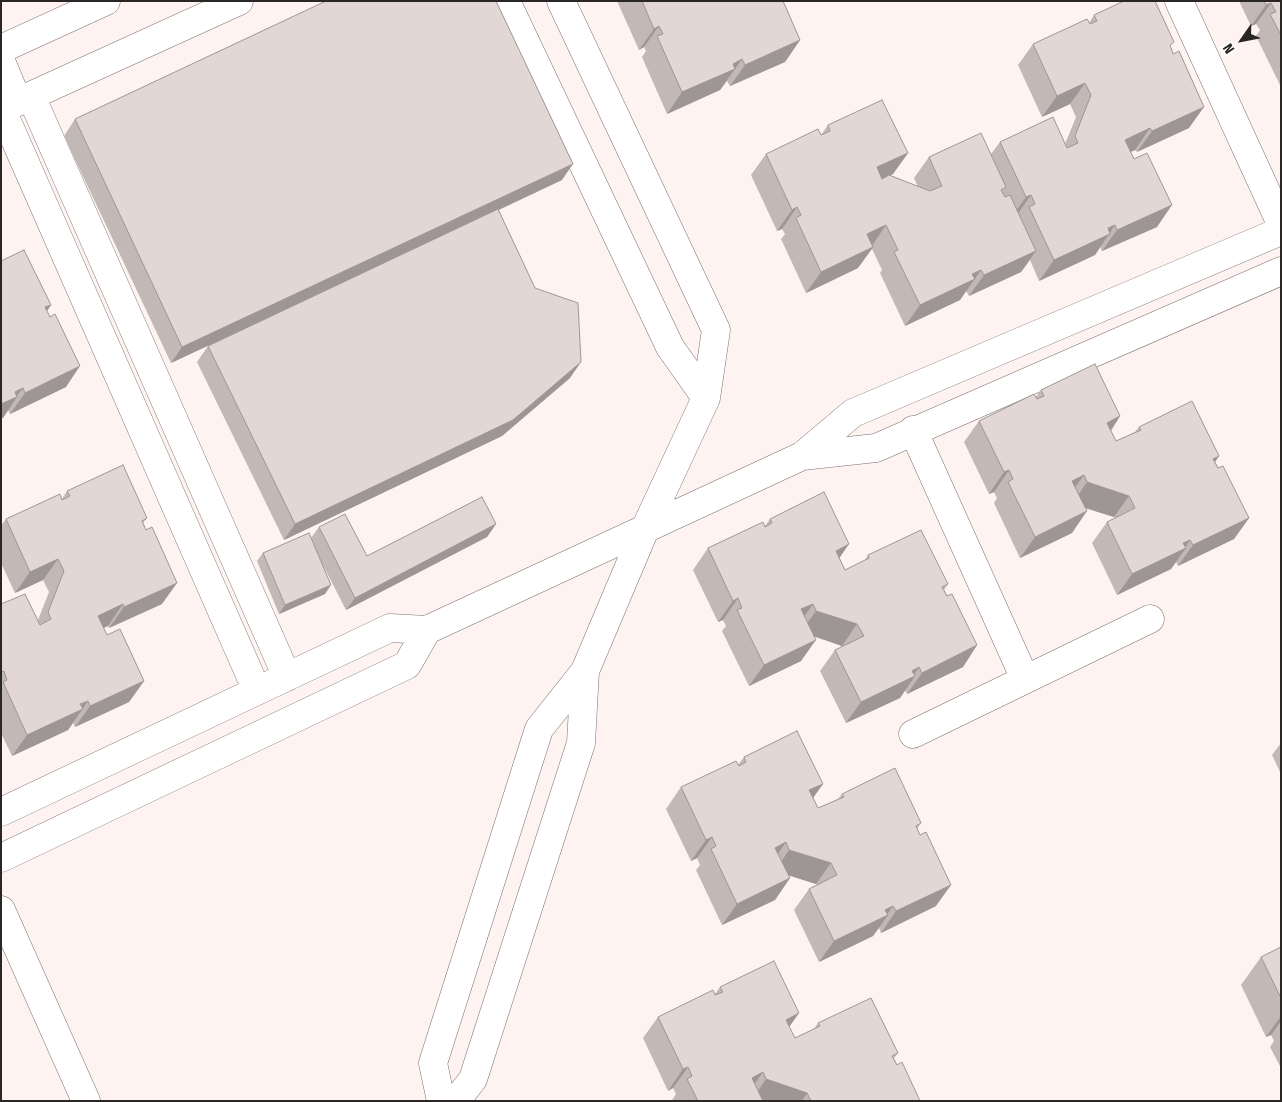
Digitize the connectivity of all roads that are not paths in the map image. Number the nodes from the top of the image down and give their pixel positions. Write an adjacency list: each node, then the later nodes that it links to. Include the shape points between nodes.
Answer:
1 (106, 1): 6 (street)
2 (239, 1): 8 (street)
3 (506, 1): 12 (street, via 670,347)
4 (561, 1): 12 (street, via 716,330)
5 (1179, 1): 9 (street)
6 (1, 49)
7 (1, 61): 8 (street)
8 (13, 104): 19 (street); 21 (street)
9 (1281, 224)
10 (1281, 231): 14 (street, via 853,413)
11 (1281, 272): 13 (street)
12 (706, 398): 15 (street)
13 (913, 430): 14 (street, via 876,448); 20 (street)
14 (802, 456): 15 (street)
15 (645, 529): 17 (street); 18 (street)
16 (1150, 619): 20 (street)
17 (427, 630): 19 (street, via 390,628); 24 (street, via 407,665)
18 (584, 671): 27 (street, via 539,729 433,1063); 28 (street, via 581,743 473,1079)
19 (286, 677): 21 (street)
20 (1025, 679): 22 (street)
21 (257, 690): 23 (street)
22 (913, 734)
23 (1, 812)
24 (1, 858)
25 (1, 910): 26 (street)
26 (86, 1101)
27 (441, 1101)
28 (456, 1101)

